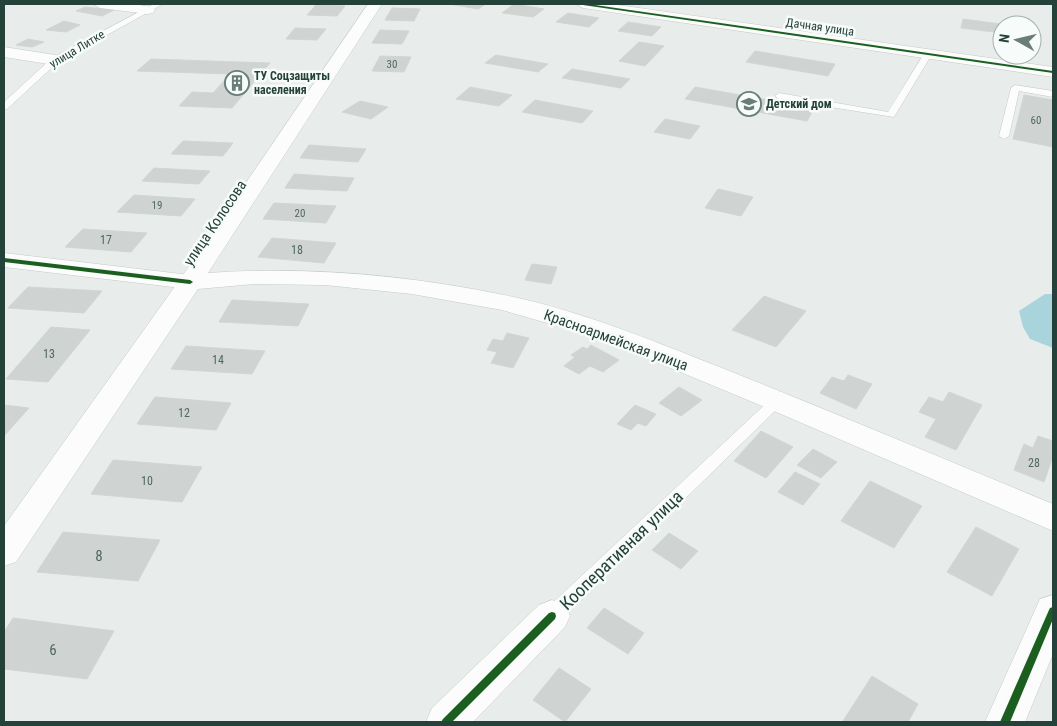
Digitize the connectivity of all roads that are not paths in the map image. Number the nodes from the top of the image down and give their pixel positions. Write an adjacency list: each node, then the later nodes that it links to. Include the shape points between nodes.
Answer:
1 (100, 4): 4 (main road)
2 (375, 4): 14 (main road, улица Колосова)
3 (583, 4): 6 (main road, Дачная улица)
4 (153, 7): 7 (lane, улица Литке)
5 (4, 52): 7 (main road)
6 (928, 54): 8 (main road, Дачная улица); 10 (lane, via 891,114)
7 (55, 60): 11 (lane, улица Литке)
8 (1053, 72)
9 (1053, 94): 12 (lane, via 1015,88)
10 (779, 96)
11 (4, 107)
12 (1004, 136)
13 (4, 260): 14 (main road, Красноармейская улица)
14 (190, 282): 15 (main road, Красноармейская улица, via 254,277 325,278 412,287 505,303 577,323); 17 (main road, улица Колосова)
15 (777, 400): 16 (main road, Красноармейская улица); 19 (lane, Кооперативная улица)
16 (1053, 518)
17 (4, 552)
18 (1053, 610): 21 (main road)
19 (552, 616): 20 (main road, Кооперативная улица)
20 (446, 722)
21 (1005, 722)

